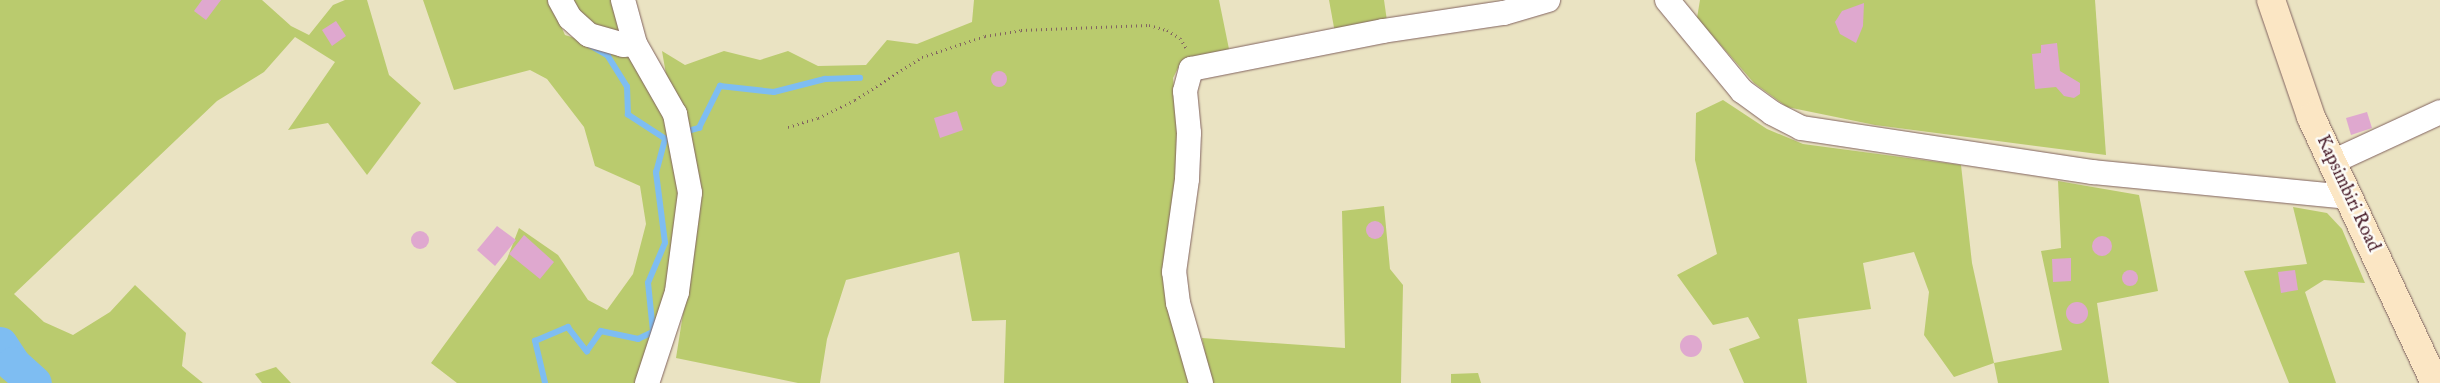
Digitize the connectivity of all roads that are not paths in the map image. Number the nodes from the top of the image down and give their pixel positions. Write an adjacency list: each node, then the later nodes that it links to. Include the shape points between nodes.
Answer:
1 (560, 0): 6 (street, via 570,18 589,35 623,45)
2 (623, 0): 6 (street)
3 (1548, 0): 11 (street, via 1504,13 1383,31 1192,69 1185,91 1187,179 1174,272 1178,302)
4 (1667, 0): 9 (street, via 1742,91 1772,113 1801,128 2093,172)
5 (2271, 0): 8 (street, Kapsimbiri Road, via 2310,117)
6 (635, 44): 10 (street, via 675,114 690,192 677,292)
7 (2440, 112): 8 (street)
8 (2332, 162): 9 (street, Kapsimbiri Road)
9 (2348, 197): 12 (street, Kapsimbiri Road)
10 (648, 383)
11 (1201, 383)
12 (2435, 383)

